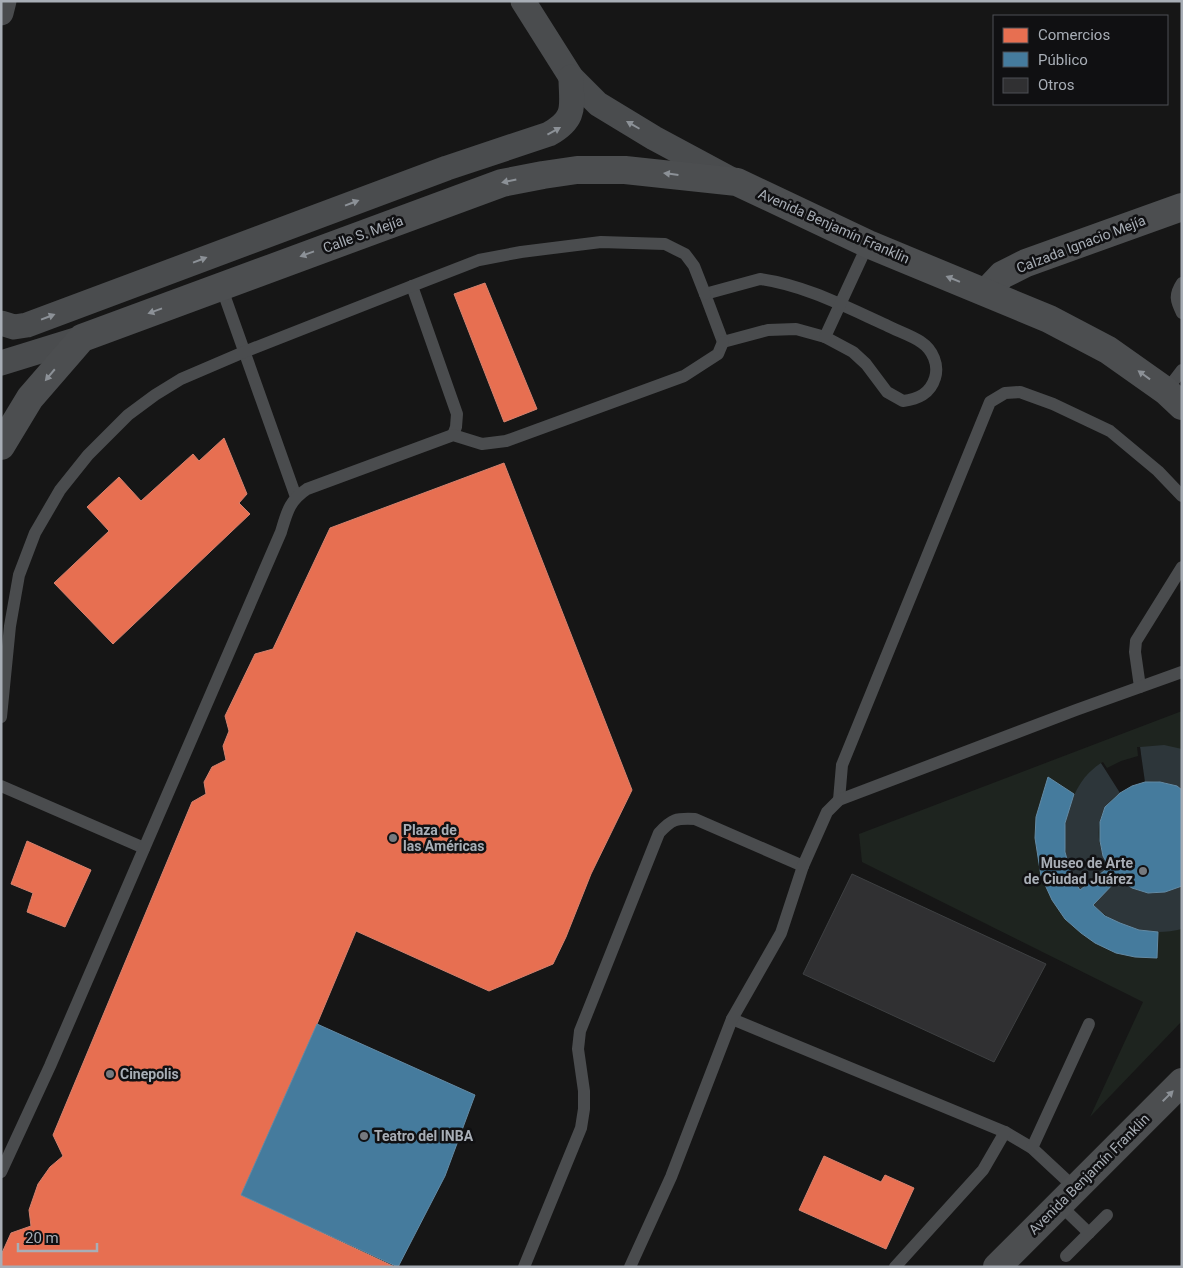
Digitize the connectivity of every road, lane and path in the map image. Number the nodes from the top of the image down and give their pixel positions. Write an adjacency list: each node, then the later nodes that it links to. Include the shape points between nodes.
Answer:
1 (4, 1): 3 (street)
2 (524, 1): 4 (street, Avenida Benjamín Franklin)
3 (1, 13)
4 (570, 77): 5 (street, Avenida Benjamín Franklin, one-way to 4, via 598,104); 15 (street, one-way to 4, via 14,327 27,325 447,168 549,134 560,128 570,114)
5 (736, 182): 7 (main road, Avenida Benjamín Franklin); 9 (main road, Calle S. Mejía, one-way to 9, via 625,170 577,170 502,183)
6 (1182, 207): 11 (main road, Calzada Ignacio Mejía, via 1026,263 1002,274)
7 (868, 244): 11 (main road, Avenida Benjamín Franklin, one-way to 7); 13 (lane)
8 (1182, 283): 14 (lane, via 1175,299)
9 (221, 286): 17 (main road, Calle S. Mejía, one-way to 17); 19 (lane)
10 (412, 286): 12 (lane, via 479,260 601,242 666,244 685,254 694,266); 19 (lane); 23 (lane, via 457,414)
11 (986, 292): 22 (main road, Avenida Benjamín Franklin, one-way to 11, via 1108,350 1049,319)
12 (705, 294): 13 (lane, via 760,279 778,282); 18 (lane)
13 (840, 304): 16 (lane); 16 (lane, via 921,342 934,357 937,371 931,388 917,399 903,401 887,392 853,352)
14 (1182, 313)
15 (1, 323)
16 (825, 337): 18 (lane, via 796,329 768,330)
17 (82, 338): 20 (street, Calle S. Mejía); 24 (main road, one-way to 24, via 30,398)
18 (723, 342): 23 (lane, via 718,354 684,376 506,441 482,444)
19 (244, 352): 26 (lane); 30 (lane, via 181,380 128,415 88,455 60,490 34,533 19,575 10,626)
20 (1, 364)
21 (1182, 370): 22 (lane)
22 (1174, 399)
23 (453, 435): 26 (lane, via 307,488)
24 (1, 446)
25 (1182, 496): 32 (lane, via 1158,471 1102,427 1020,392 1005,393 990,402 842,765)
26 (296, 497): 33 (lane)
27 (1182, 567): 29 (lane, via 1136,640)
28 (1182, 672): 29 (lane)
29 (1140, 688): 32 (lane)
30 (1, 717)
31 (1, 786): 33 (lane)
32 (839, 800): 34 (lane, via 827,812)
33 (144, 848): 40 (lane)
34 (803, 866): 35 (lane, via 781,933); 45 (lane, via 695,819 678,818 659,833 580,1030 578,1049 584,1091 580,1128)
35 (732, 1019): 38 (lane); 46 (lane, via 671,1177)
36 (1089, 1024): 39 (lane)
37 (1182, 1082): 41 (main road, Avenida Benjamín Franklin, one-way to 37)
38 (1005, 1132): 39 (lane); 47 (lane, via 983,1170)
39 (1032, 1148): 41 (lane)
40 (1, 1172)
41 (1067, 1196): 43 (lane); 48 (main road, Avenida Benjamín Franklin)
42 (1107, 1215): 43 (lane)
43 (1089, 1233): 44 (lane)
44 (1066, 1256)
45 (524, 1267)
46 (630, 1267)
47 (895, 1267)
48 (997, 1267)

